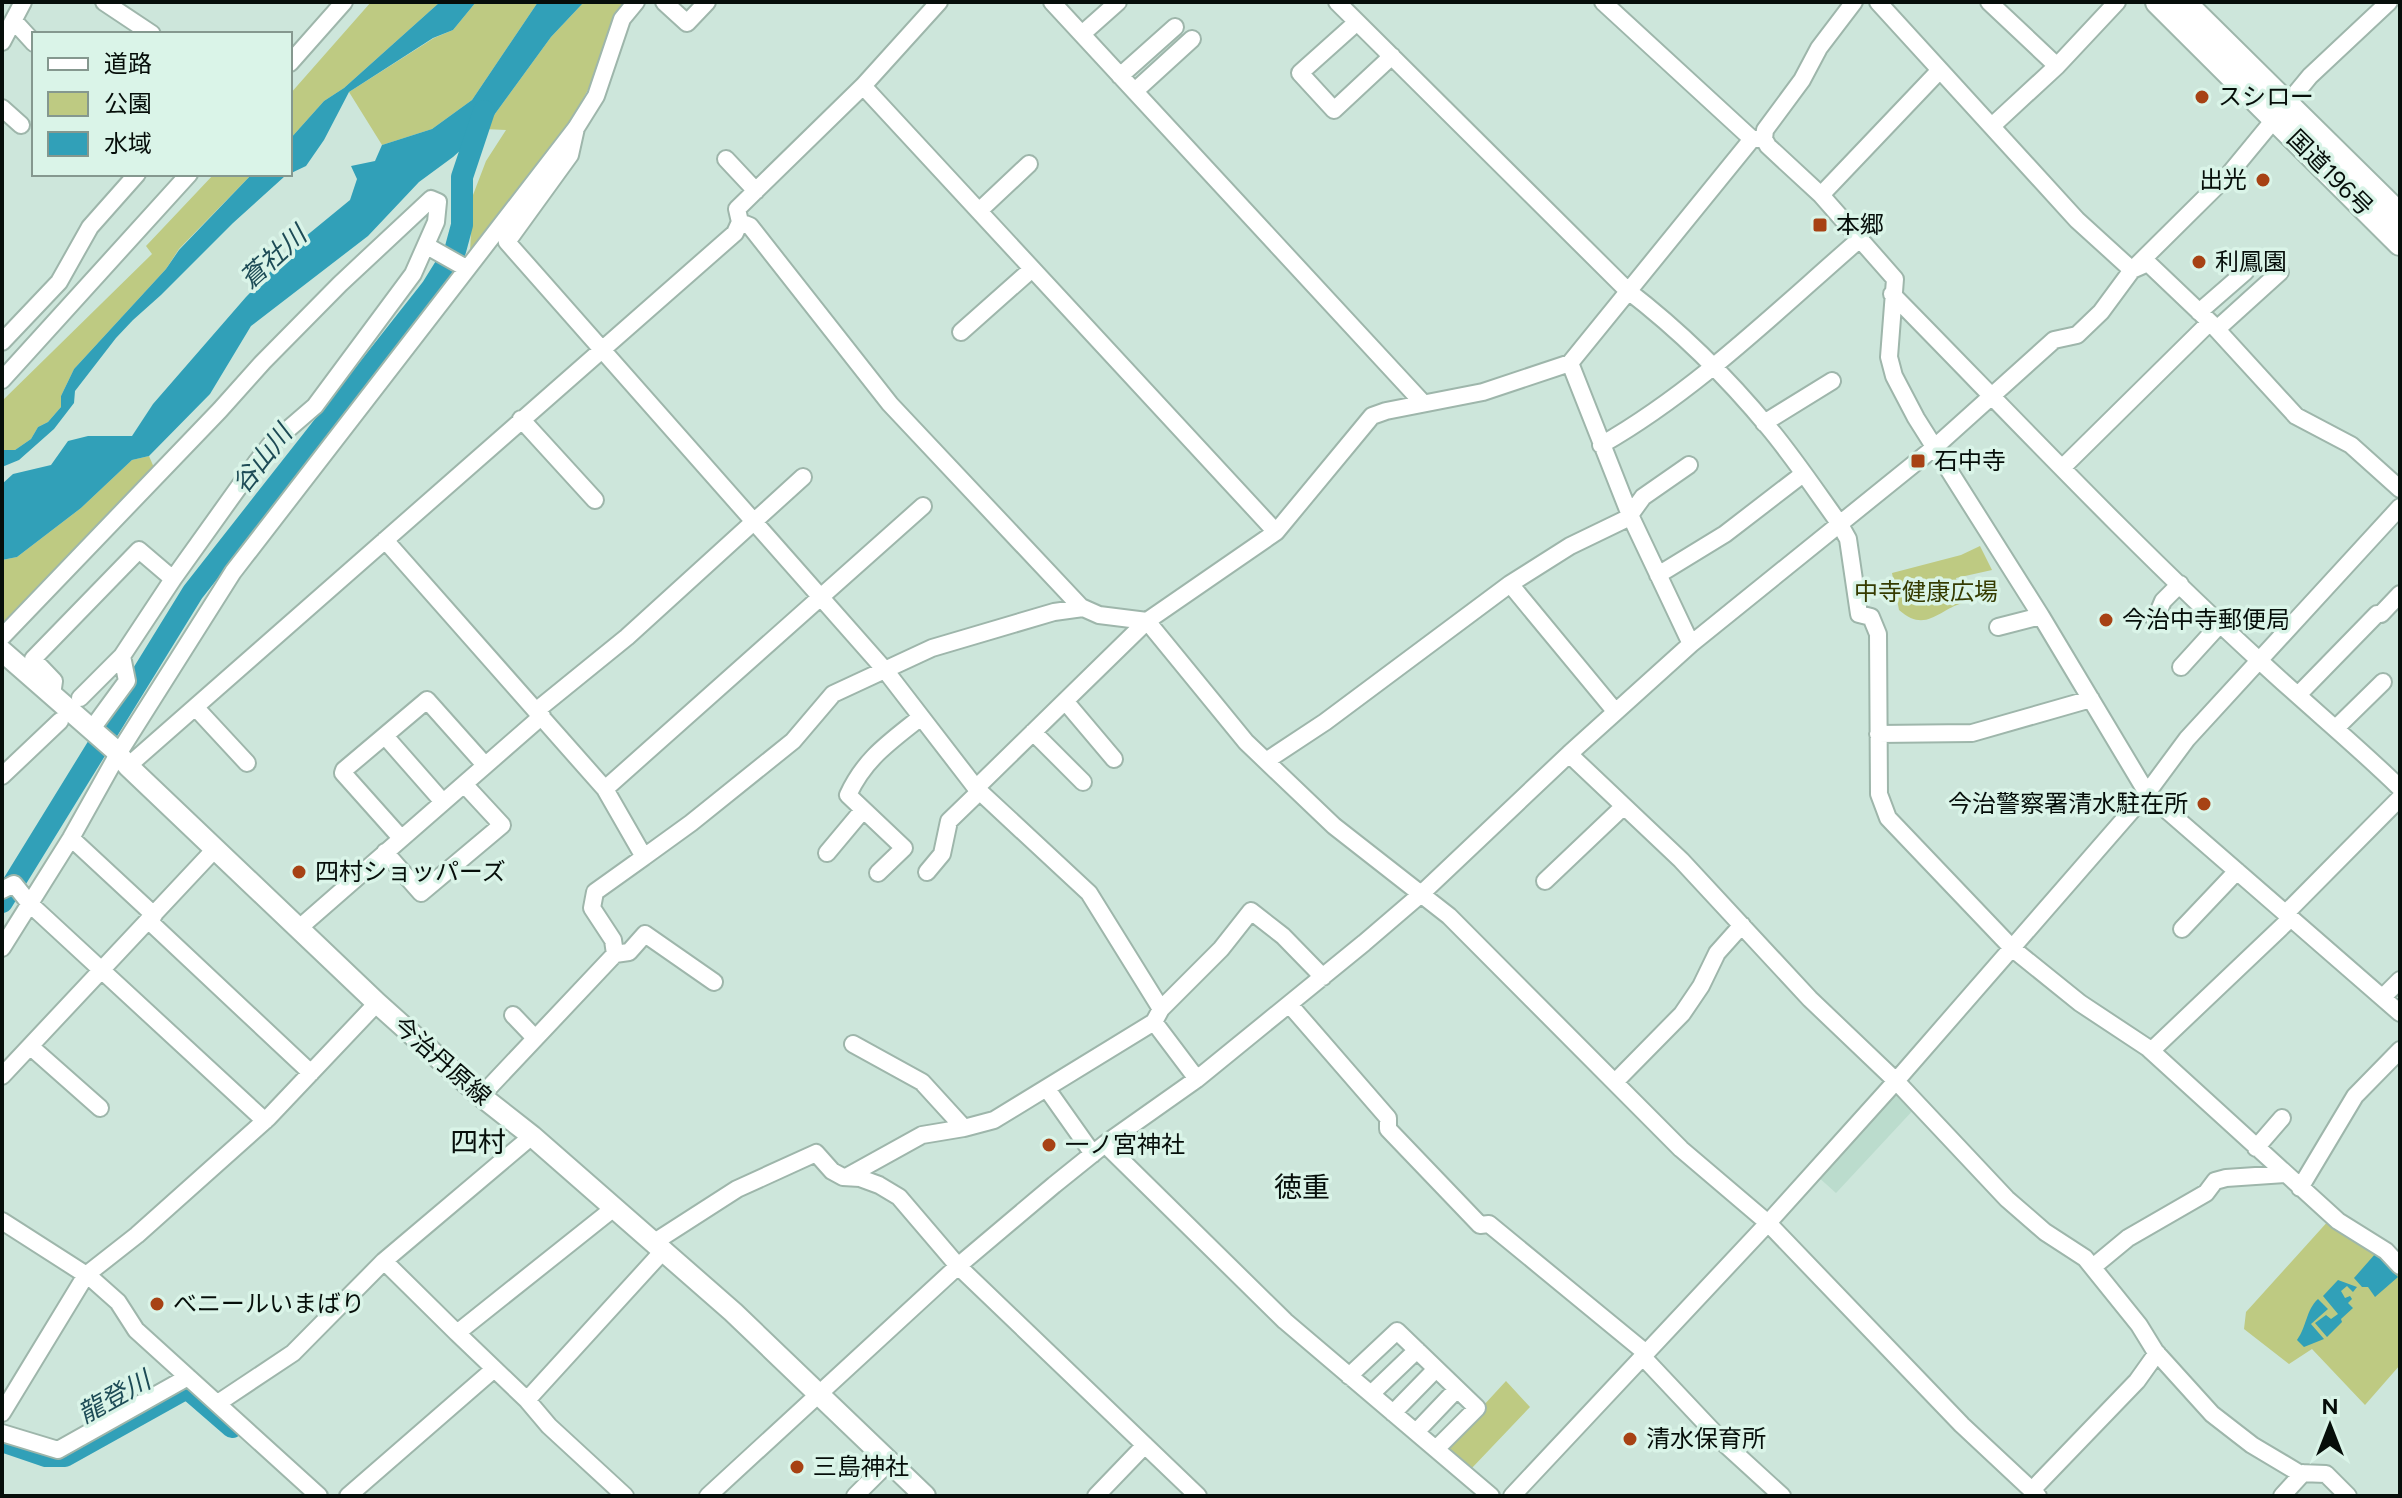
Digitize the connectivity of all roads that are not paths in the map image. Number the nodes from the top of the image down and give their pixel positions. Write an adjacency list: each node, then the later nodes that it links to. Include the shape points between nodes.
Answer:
1 (23, 2): 19 (street)
2 (104, 2): 22 (street)
3 (344, 2): 27 (street)
4 (636, 2): 38 (street, via 622,19 596,96)
5 (664, 2): 6 (street, via 687,23)
6 (707, 2)
7 (939, 2): 32 (street)
8 (1052, 2): 23 (street)
9 (1118, 2): 23 (street)
10 (1337, 2): 20 (street)
11 (1603, 2): 39 (street)
12 (1878, 2): 30 (street)
13 (1989, 2): 29 (street)
14 (2117, 2): 29 (street)
15 (2158, 2): 35 (highway, 国道196号)
16 (2183, 2): 35 (highway, 国道196号)
17 (2389, 2): 35 (street)
18 (1851, 3): 39 (street)
19 (14, 21): 25 (street); 26 (street)
20 (1357, 22): 28 (street); 28 (street, via 1300,73 1334,110)
21 (1175, 27): 31 (street)
22 (149, 32)
23 (1082, 34): 31 (street)
24 (1192, 39): 33 (street)
25 (32, 41)
26 (2, 42)
27 (297, 48)
28 (1392, 56): 57 (street)
29 (2057, 66): 37 (street)
30 (1940, 70): 37 (street); 45 (street)
31 (1120, 76): 33 (street)
32 (863, 86): 44 (street); 46 (street)
33 (1135, 91): 68 (street)
34 (2, 108): 36 (street)
35 (2280, 111): 47 (highway, 国道196号); 50 (highway, 国道196号); 54 (street, via 2195,211)
36 (21, 125)
37 (1992, 126): 54 (street, via 2077,220)
38 (576, 128): 52 (street); 62 (street, via 570,155 507,242)
39 (1758, 139): 45 (street); 57 (street)
40 (726, 159): 44 (street)
41 (1029, 164): 46 (street)
42 (135, 176): 61 (street, via 90,227 59,282)
43 (187, 176): 65 (street)
44 (756, 191): 48 (street, via 737,209)
45 (1821, 195): 49 (street)
46 (979, 211): 53 (street)
47 (2400, 216)
48 (740, 222): 62 (street, via 735,233); 92 (street, via 750,226 890,404)
49 (1861, 238): 58 (street, via 1895,279); 64 (street)
50 (2400, 243)
51 (427, 246): 52 (street); 87 (street, via 413,274 315,406 271,444); 98 (street, via 438,202 431,199 263,362)
52 (466, 268): 122 (street, via 233,572)
53 (1032, 269): 60 (street); 84 (street)
54 (2132, 270): 59 (street, via 2148,263); 67 (street, via 2077,335 2054,340)
55 (2245, 272): 59 (street)
56 (2280, 272): 59 (street)
57 (1627, 290): 63 (street); 64 (street)
58 (1892, 294): 67 (street); 72 (street, via 1889,357 1894,376)
59 (2208, 321): 74 (street); 77 (street, via 2296,416 2351,445)
60 (961, 332)
61 (2, 342)
62 (600, 349): 69 (street); 82 (street)
63 (1570, 363): 68 (street, via 1483,392); 71 (street)
64 (1713, 365): 70 (street); 71 (street)
65 (2, 380)
66 (1832, 381): 70 (street)
67 (1993, 397): 72 (street); 74 (street)
68 (1423, 403): 84 (street, via 1372,416)
69 (521, 419): 78 (street); 85 (street)
70 (1764, 423): 75 (street)
71 (1601, 445): 81 (street)
72 (1935, 447): 83 (street); 93 (street)
73 (1689, 465): 81 (street, via 1650,492)
74 (2062, 468): 89 (street)
75 (1803, 474): 83 (street); 86 (street, via 1725,534)
76 (803, 477): 82 (street)
77 (2400, 489)
78 (595, 500)
79 (923, 506): 91 (street)
80 (2400, 507): 102 (street)
81 (1630, 516): 86 (street); 88 (street)
82 (754, 521): 91 (street); 113 (street)
83 (1839, 523): 99 (street); 119 (street, via 1848,539 1859,614 1871,617 1878,634)
84 (1276, 532): 95 (street)
85 (385, 540): 111 (street); 113 (street)
86 (1658, 575): 99 (street)
87 (173, 579): 101 (street); 106 (street, via 139,550 33,659 54,681)
88 (1510, 584): 112 (street); 124 (street)
89 (2180, 584): 94 (street, via 2163,601); 96 (street)
90 (2400, 594): 107 (street)
91 (820, 595): 104 (street); 131 (street)
92 (1083, 608): 95 (street); 104 (street, via 932,648)
93 (2041, 616): 97 (street); 109 (street)
94 (2155, 620)
95 (1147, 621): 110 (street); 124 (street)
96 (2221, 623): 102 (street); 103 (street)
97 (1998, 627)
98 (2, 637)
99 (1691, 644): 112 (street)
100 (2, 651): 106 (main road, 今治丹原線)
101 (122, 656): 108 (street); 117 (street, via 127,681)
102 (2260, 662): 107 (street); 133 (street, via 2187,739)
103 (2181, 667)
104 (885, 670): 114 (street); 143 (street, via 833,694 793,741)
105 (2383, 682): 116 (street)
106 (52, 695): 117 (main road, 今治丹原線)
107 (2298, 695): 116 (street)
108 (80, 698)
109 (2091, 699): 119 (street, via 1972,733); 133 (street)
110 (1065, 701): 118 (street); 123 (street)
111 (196, 708): 122 (street); 125 (street)
112 (1615, 711): 121 (street)
113 (540, 713): 126 (street); 131 (street)
114 (921, 717): 132 (street); 137 (street, via 873,755 858,774 848,795)
115 (60, 721): 127 (street)
116 (2336, 728): 130 (street)
117 (93, 732): 122 (main road, 今治丹原線)
118 (1033, 732): 128 (street); 132 (street)
119 (1878, 734): 156 (street, via 1879,794 1888,818)
120 (385, 736): 126 (street, via 427,700); 135 (street); 139 (street, via 343,773)
121 (1569, 754): 136 (street); 149 (street)
122 (120, 756): 138 (street); 140 (main road, 今治丹原線)
123 (1114, 759)
124 (1266, 761): 149 (street, via 1334,826)
125 (247, 763)
126 (485, 765): 129 (street)
127 (2, 776)
128 (1083, 782)
129 (464, 784): 135 (street); 141 (street, via 502,825 421,893)
130 (2400, 788)
131 (605, 789): 143 (street)
132 (977, 790): 145 (street, via 949,821 942,854); 167 (street, via 1089,893)
133 (2147, 793): 144 (street); 156 (street)
134 (2400, 798): 150 (street)
135 (443, 802): 139 (street)
136 (1624, 806): 147 (street); 152 (street)
137 (863, 810): 142 (street); 146 (street, via 904,848)
138 (71, 838): 148 (street); 151 (street)
139 (401, 838): 141 (street)
140 (215, 849): 151 (street); 153 (main road, 今治丹原線)
141 (385, 852): 153 (street)
142 (827, 853)
143 (644, 857): 157 (street, via 595,892 592,908 613,940)
144 (2237, 871): 150 (street); 154 (street)
145 (927, 872)
146 (878, 873)
147 (1545, 881)
148 (17, 894): 155 (street); 158 (street)
149 (1420, 895): 159 (street); 177 (street, via 1449,916)
150 (2288, 916): 162 (street); 172 (street)
151 (152, 918): 158 (street); 173 (street)
152 (1742, 925): 176 (street); 177 (street, via 1717,953 1682,1014)
153 (298, 929): 163 (main road, 今治丹原線)
154 (2182, 929)
155 (2, 948)
156 (2013, 949): 172 (street); 176 (street)
157 (615, 954): 161 (street, via 629,952 645,934); 168 (street)
158 (103, 969): 170 (street); 182 (street)
159 (1323, 977): 164 (street); 167 (street, via 1251,911)
160 (2400, 980): 162 (street)
161 (714, 982)
162 (2383, 997): 165 (street)
163 (377, 1003): 173 (street); 179 (main road, 今治丹原線)
164 (1289, 1004): 175 (street); 202 (street, via 1388,1118 1388,1129 1480,1225 1489,1224)
165 (2400, 1013)
166 (513, 1015): 168 (street)
167 (1157, 1015): 175 (street); 178 (street)
168 (535, 1038): 179 (street)
169 (853, 1044): 183 (street, via 922,1082)
170 (31, 1047): 174 (street); 180 (street)
171 (2400, 1050): 189 (street, via 2355,1096)
172 (2151, 1051): 185 (street)
173 (311, 1073): 182 (street)
174 (2, 1076)
175 (1197, 1079): 186 (street)
176 (1896, 1081): 192 (street); 197 (street, via 2007,1199)
177 (1615, 1082): 192 (street, via 1681,1149)
178 (1047, 1089): 183 (street, via 994,1120); 186 (street)
179 (481, 1096): 184 (main road, 今治丹原線)
180 (100, 1108)
181 (2282, 1118): 185 (street)
182 (265, 1121): 198 (street)
183 (964, 1128): 188 (street, via 922,1135)
184 (532, 1136): 190 (main road, 今治丹原線); 194 (street)
185 (2256, 1148): 187 (street)
186 (1099, 1149): 195 (street); 205 (street)
187 (2285, 1174): 189 (street); 197 (street, via 2215,1181 2206,1193 2128,1238)
188 (846, 1177): 193 (street, via 832,1171 816,1153 737,1189); 195 (street, via 879,1185 899,1197)
189 (2300, 1188): 196 (street)
190 (614, 1208): 193 (main road, 今治丹原線); 199 (street)
191 (2, 1221): 198 (street)
192 (1768, 1223): 202 (street); 220 (street, via 1962,1425)
193 (658, 1247): 209 (main road, 今治丹原線); 210 (street)
194 (384, 1261): 199 (street); 211 (street, via 293,1353)
195 (958, 1266): 209 (street); 216 (street)
196 (2400, 1266)
197 (2093, 1267): 201 (street)
198 (86, 1275): 206 (street); 212 (street)
199 (457, 1333): 204 (street)
200 (1417, 1350): 203 (street); 205 (street, via 1397,1331); 208 (street)
201 (2157, 1353): 219 (street, via 2212,1414 2252,1445); 220 (street)
202 (1644, 1355): 221 (street); 231 (street)
203 (1436, 1369): 207 (street); 213 (street)
204 (493, 1370): 210 (street); 223 (street)
205 (1349, 1376): 208 (street)
206 (188, 1377): 211 (street); 215 (street, via 58,1450)
207 (1457, 1389): 214 (street); 217 (street, via 1477,1408)
208 (1371, 1394): 213 (street)
209 (820, 1395): 218 (main road, 今治丹原線); 225 (street)
210 (527, 1400): 224 (street)
211 (218, 1403): 222 (street)
212 (2, 1413)
213 (1393, 1413): 214 (street)
214 (1416, 1432): 217 (street)
215 (2, 1433)
216 (1145, 1445): 228 (street); 229 (street)
217 (1436, 1449): 230 (street)
218 (889, 1462): 226 (street); 227 (main road, 今治丹原線)
219 (2303, 1473): 232 (street); 233 (street, via 2326,1474)
220 (2035, 1493)
221 (1777, 1494)
222 (319, 1496)
223 (348, 1496)
224 (625, 1496)
225 (708, 1496)
226 (855, 1496)
227 (925, 1496)
228 (1096, 1496)
229 (1198, 1496)
230 (1491, 1496)
231 (1512, 1496)
232 (2282, 1496)
233 (2348, 1496)

